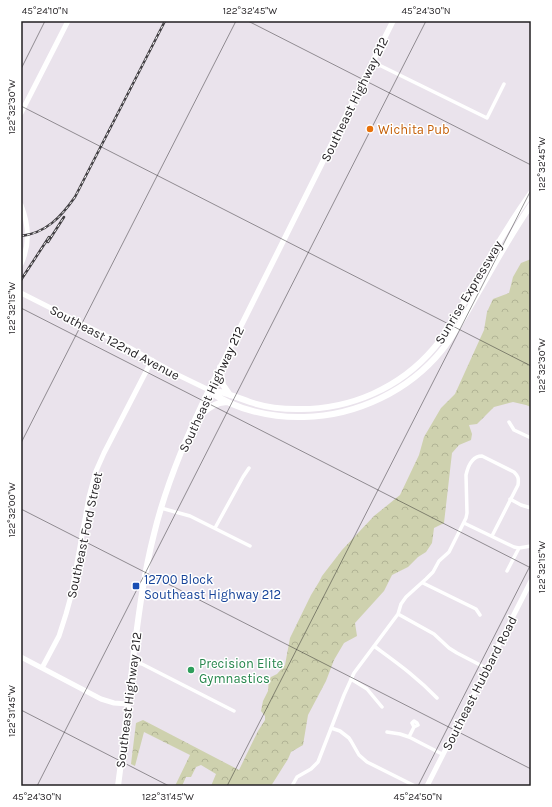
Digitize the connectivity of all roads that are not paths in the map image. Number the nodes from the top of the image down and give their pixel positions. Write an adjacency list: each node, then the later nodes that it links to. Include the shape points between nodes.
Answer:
1 (68, 21): 5 (main road)
2 (393, 21): 3 (main road, Southeast Highway 212)
3 (373, 62): 4 (street, via 487,118); 12 (main road, Southeast Highway 212)
4 (504, 84)
5 (21, 113)
6 (531, 193): 14 (highway, Sunrise Expressway, via 447,331 425,358 401,378 362,399 318,409 271,407)
7 (21, 205): 9 (main road, via 28,233)
8 (531, 205): 15 (highway, Sunrise Expressway, via 453,336 432,361 390,394 341,412 297,417 255,411)
9 (21, 264)
10 (21, 293): 11 (main road, Southeast 122nd Avenue)
11 (152, 360): 13 (main road, Southeast 122nd Avenue); 37 (main road, Southeast Ford Street, via 96,472 71,596 58,636)
12 (220, 367): 13 (main road, Southeast Highway 212); 14 (highway, via 223,385)
13 (209, 390): 14 (highway, Sunrise Expressway); 15 (highway, Sunrise Expressway); 16 (highway, Southeast Highway 212)
14 (230, 394)
15 (227, 402): 16 (highway, via 216,403)
16 (195, 420): 21 (highway, Southeast Highway 212, via 177,461)
17 (509, 422): 18 (street, via 514,430)
18 (531, 438)
19 (250, 468): 24 (street)
20 (510, 499): 22 (street); 23 (street, via 518,484 517,475 482,456 476,457 466,475 467,513); 25 (street)
21 (161, 508): 24 (street, via 190,516); 36 (highway, Southeast Highway 212, via 144,580)
22 (531, 508)
23 (464, 523): 25 (street); 31 (street, via 449,552)
24 (215, 528): 26 (street)
25 (492, 536): 28 (street)
26 (250, 546)
27 (531, 546): 28 (street)
28 (519, 548): 29 (street)
29 (507, 571)
30 (531, 580): 38 (main road, Southeast Hubbard Road)
31 (422, 583): 32 (street, via 406,597); 33 (street, via 476,609)
32 (398, 614): 34 (street); 38 (street, via 434,634 448,648)
33 (480, 615)
34 (374, 646): 39 (street); 40 (street, via 419,680)
35 (21, 657): 37 (main road)
36 (133, 662): 41 (highway, Southeast Highway 212); 43 (street, via 142,664)
37 (42, 668): 41 (main road, via 101,699)
38 (486, 668): 48 (main road, Southeast Hubbard Road)
39 (351, 679): 42 (street, via 366,689); 45 (street)
40 (437, 698)
41 (128, 704): 49 (highway, Southeast Highway 212)
42 (382, 707)
43 (234, 712)
44 (414, 727): 47 (street)
45 (332, 728): 50 (street, via 318,762 312,769 297,777); 51 (street, via 349,738 359,755 367,762)
46 (387, 732): 47 (street)
47 (409, 737): 48 (street)
48 (442, 754): 52 (main road, Southeast Hubbard Road)
49 (118, 786)
50 (292, 786)
51 (415, 786)
52 (427, 786)

